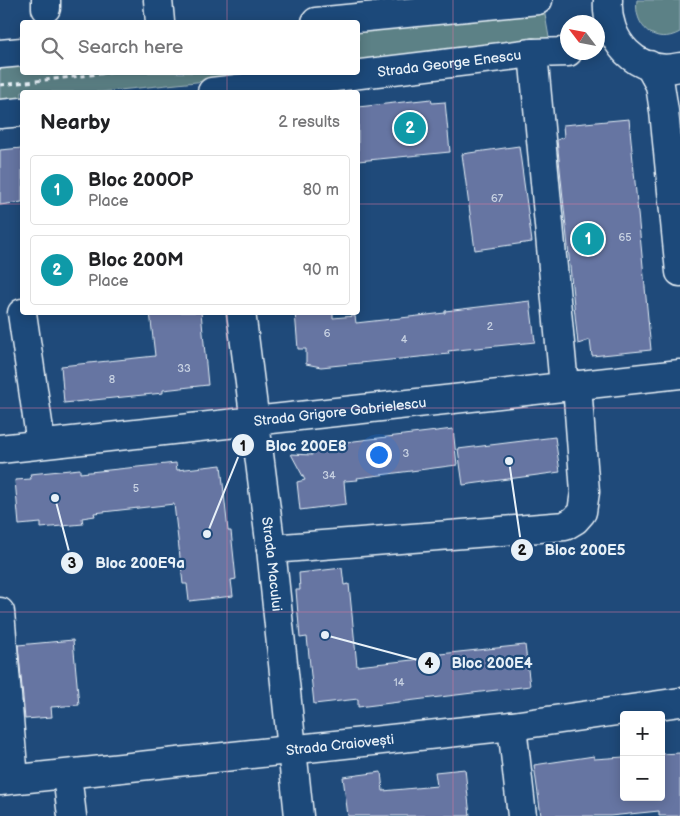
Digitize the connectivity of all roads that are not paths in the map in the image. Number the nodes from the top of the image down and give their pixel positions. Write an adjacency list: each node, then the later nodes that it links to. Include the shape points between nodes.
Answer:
1 (158, 0): 4 (street)
2 (538, 0): 5 (street)
3 (608, 0): 11 (street, via 610,25 615,37 622,49)
4 (160, 20)
5 (336, 20)
6 (20, 52): 10 (street)
7 (560, 52): 9 (street, Strada George Enescu)
8 (605, 52): 11 (street)
9 (533, 53): 13 (street, Strada George Enescu); 22 (street)
10 (0, 54)
11 (641, 62): 12 (street, via 663,68); 18 (street, via 660,85)
12 (680, 67)
13 (360, 74)
14 (355, 75): 15 (street, Strada George Enescu)
15 (233, 90)
16 (20, 112): 17 (street)
17 (0, 114)
18 (680, 272)
19 (22, 315): 24 (street)
20 (242, 315): 23 (street, Strada Macului)
21 (680, 374): 22 (street, Strada Grigore Gabrielescu)
22 (570, 385): 23 (street, Strada Grigore Gabrielescu); 26 (street, via 585,502 582,512 566,526)
23 (254, 420): 24 (street, Strada Grigore Gabrielescu); 26 (street, Strada Macului)
24 (41, 444): 25 (street, Strada Grigore Gabrielescu)
25 (0, 448)
26 (271, 549): 30 (street, Strada Macului)
27 (0, 612): 32 (street)
28 (680, 702): 29 (street, Strada Craiovești)
29 (512, 726): 30 (street, Strada Craiovești); 35 (street)
30 (292, 749): 31 (street, Strada Craiovești); 34 (street, Strada Macului)
31 (67, 775): 32 (street, Strada Craiovești); 33 (street)
32 (7, 780)
33 (72, 816)
34 (300, 816)
35 (522, 816)

